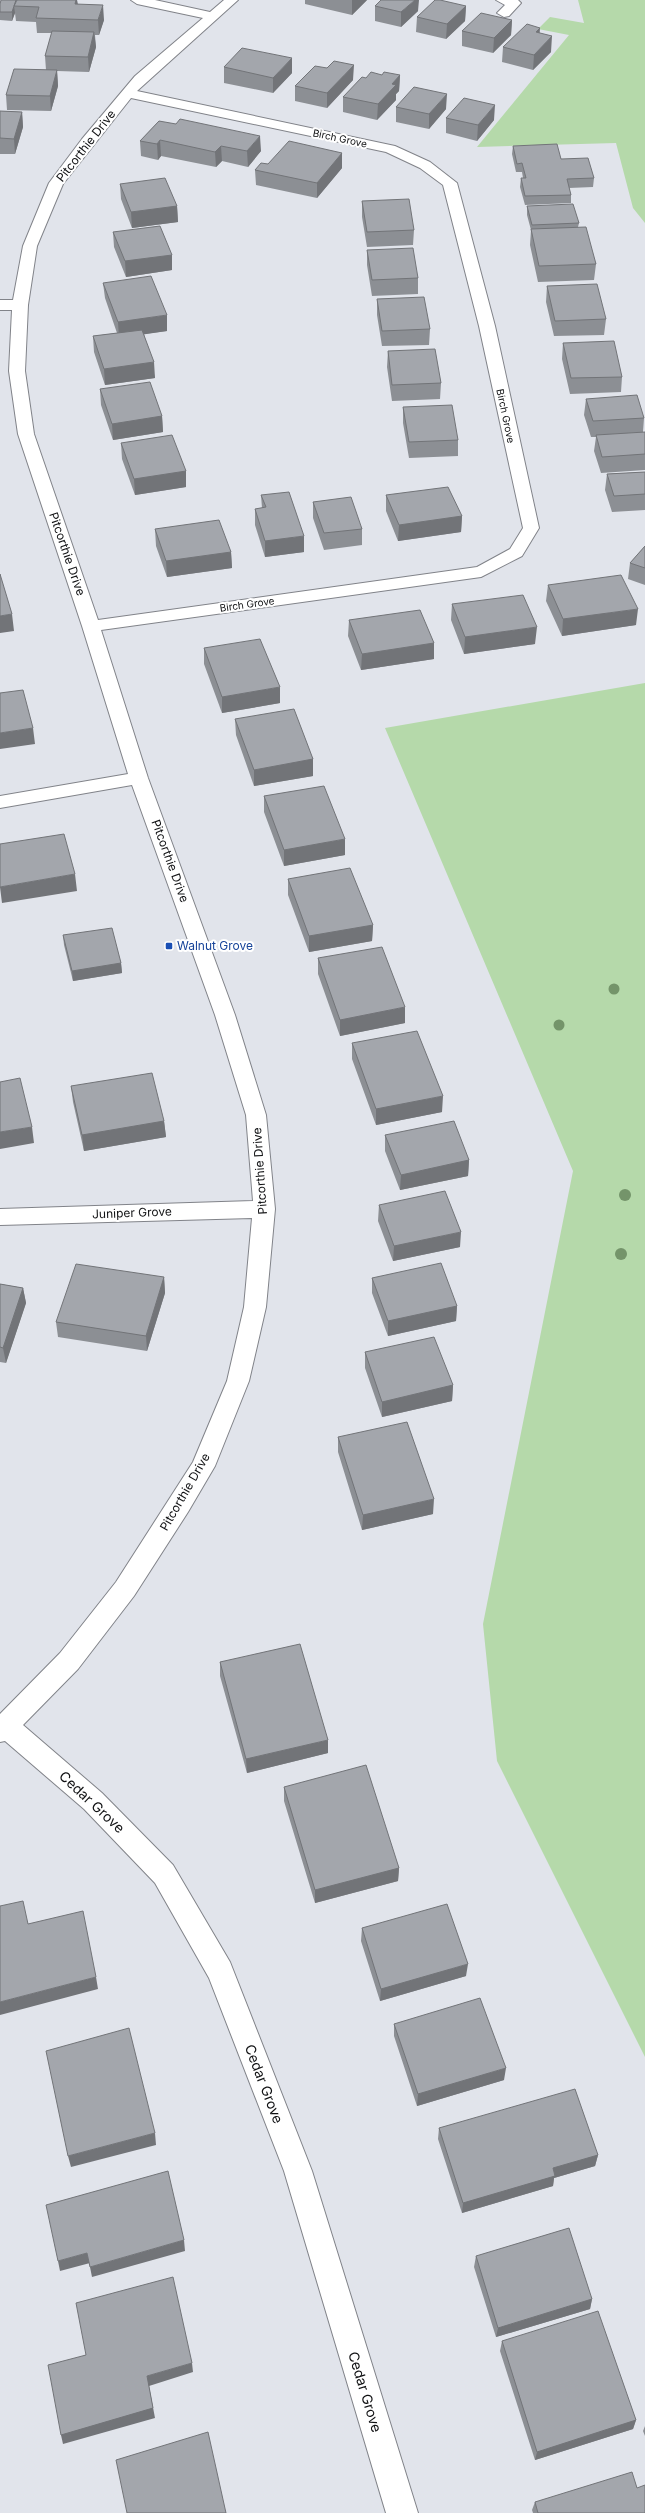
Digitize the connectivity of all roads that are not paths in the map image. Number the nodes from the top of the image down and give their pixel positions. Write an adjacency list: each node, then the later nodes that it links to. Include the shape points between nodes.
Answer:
1 (137, 0): 3 (street)
2 (232, 0): 3 (street, Pitcorthie Drive)
3 (212, 16): 4 (street, Pitcorthie Drive)
4 (127, 93): 6 (street, Pitcorthie Drive, via 56,183 30,246); 7 (street, Birch Grove, via 390,149 425,164 450,183 487,326 531,528 516,552 481,572)
5 (0, 305): 6 (street)
6 (20, 305): 7 (street, Pitcorthie Drive, via 17,371 26,434)
7 (91, 626): 8 (street, Pitcorthie Drive)
8 (139, 778): 9 (street); 10 (street, Pitcorthie Drive, via 226,1015 256,1115)
9 (0, 802)
10 (264, 1209): 11 (street, Juniper Grove); 12 (street, Pitcorthie Drive, via 255,1307 238,1381 203,1466 125,1589 69,1661)
11 (0, 1217)
12 (3, 1728): 13 (street, Cedar Grove, via 94,1801 164,1874 220,1971 298,2171)
13 (402, 2513)

